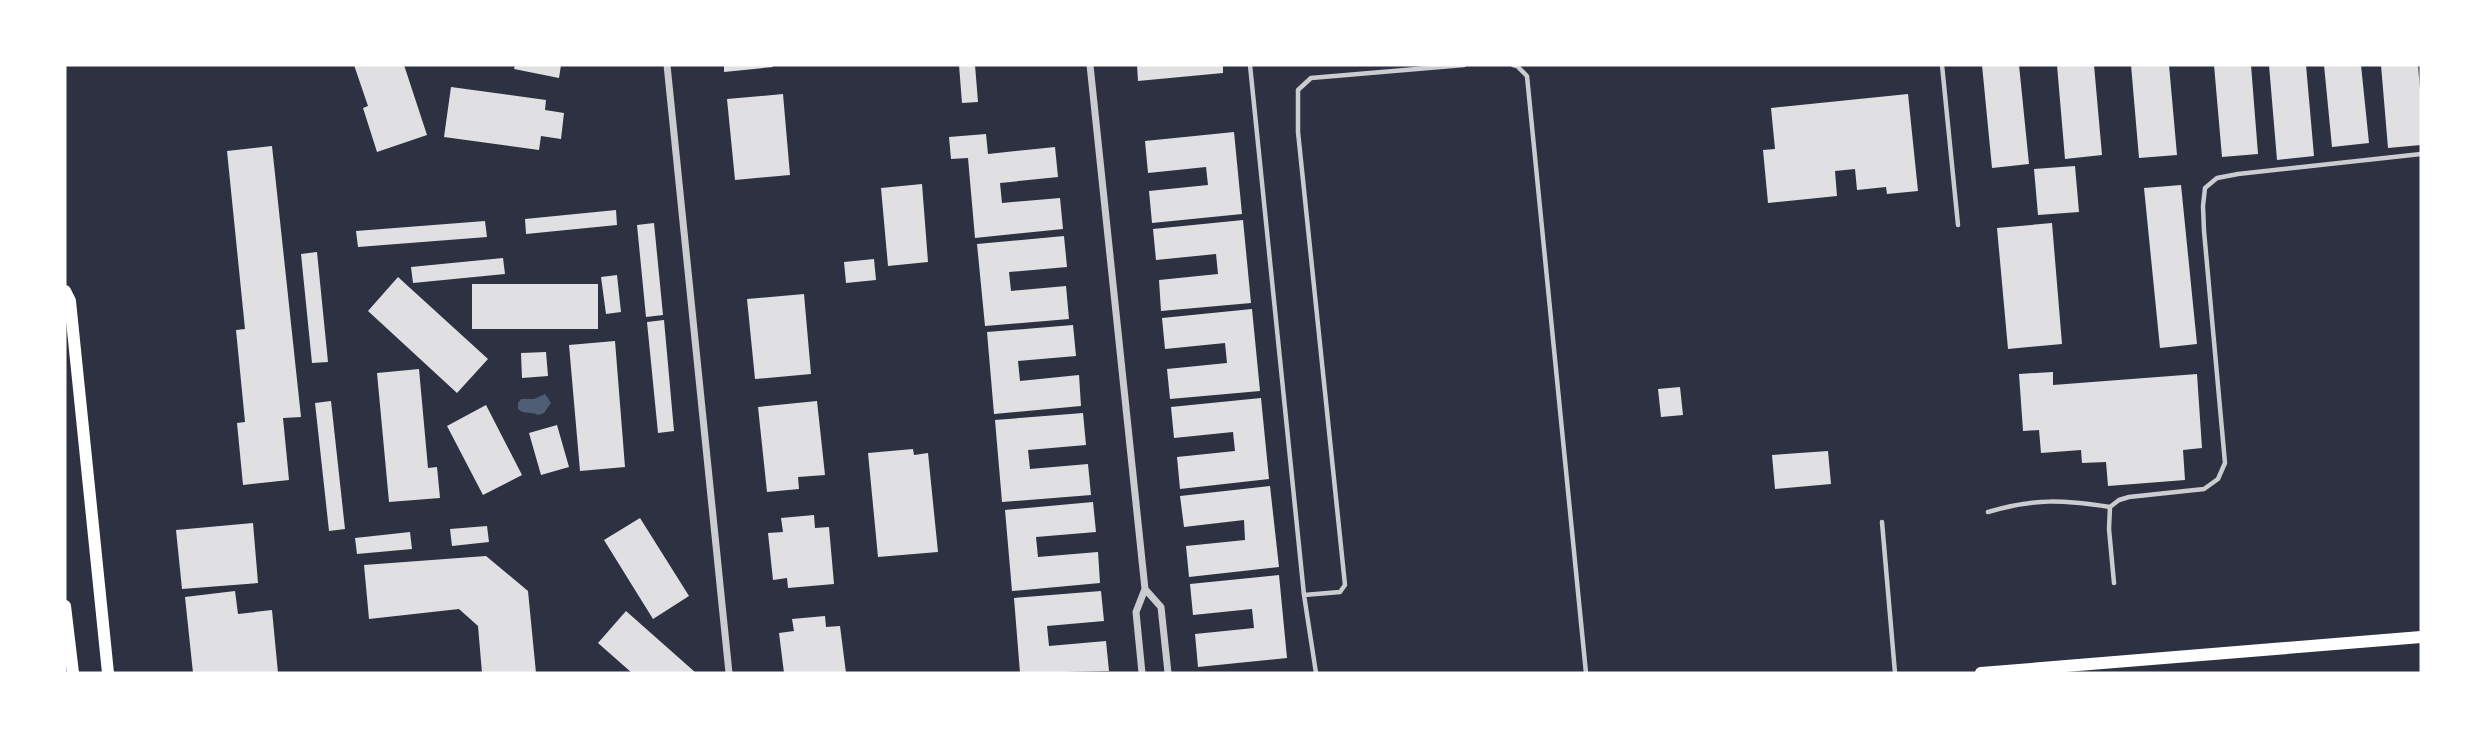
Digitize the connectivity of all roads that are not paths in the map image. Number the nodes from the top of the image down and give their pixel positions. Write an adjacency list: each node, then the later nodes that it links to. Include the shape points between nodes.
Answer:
1 (667, 65): 21 (street)
2 (1090, 65): 14 (street)
3 (1250, 65): 15 (lane)
4 (1464, 65): 15 (lane, via 1311,78 1298,90 1298,132 1345,585 1340,592)
5 (1513, 65): 25 (lane, via 1527,76)
6 (1942, 65): 8 (lane)
7 (2421, 154): 10 (lane, via 2238,174 2217,178 2206,188 2204,231 2225,463 2218,479 2204,489 2129,497)
8 (1958, 225)
9 (65, 290): 20 (main road, via 70,301)
10 (2110, 507): 11 (lane, via 2064,500 2020,502); 13 (lane)
11 (1988, 512)
12 (1882, 522): 26 (lane)
13 (2114, 583)
14 (1145, 589): 22 (street, via 1136,612); 23 (street, via 1160,607)
15 (1304, 595): 24 (lane)
16 (65, 606): 19 (main road)
17 (2421, 638): 18 (main road)
18 (2132, 667): 27 (main road)
19 (73, 673)
20 (108, 673)
21 (729, 673)
22 (1142, 673)
23 (1168, 673)
24 (1316, 673)
25 (1586, 673)
26 (1895, 673)
27 (1981, 673)

